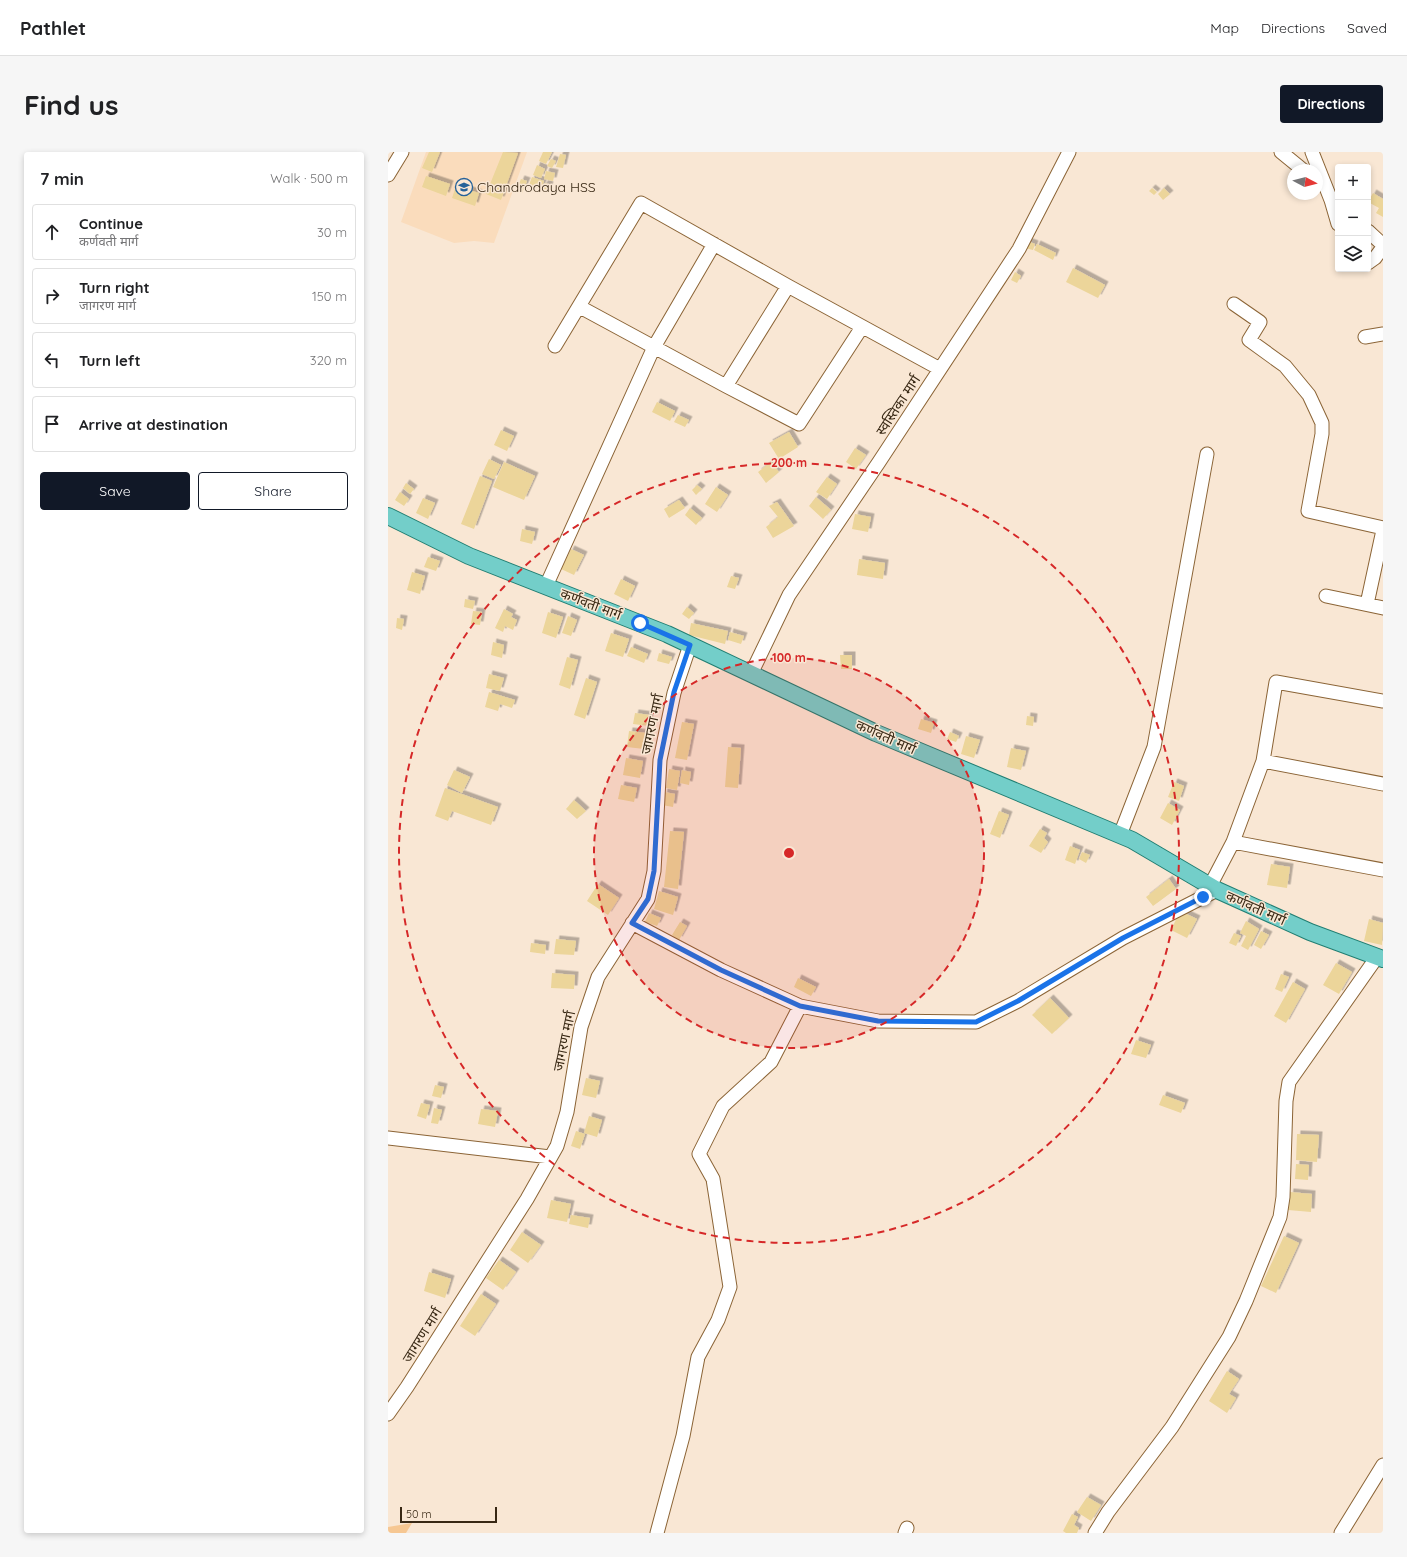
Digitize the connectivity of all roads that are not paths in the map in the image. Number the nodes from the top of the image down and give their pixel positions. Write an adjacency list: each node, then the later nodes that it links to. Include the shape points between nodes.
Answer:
1 (402, 152): 6 (street)
2 (1069, 152): 21 (street, स्वस्तिका मार्ग, via 1020,249)
3 (1281, 152): 5 (street)
4 (1312, 152): 8 (street)
5 (1296, 164)
6 (388, 175)
7 (1323, 191): 8 (street)
8 (1334, 203)
9 (1371, 234): 11 (street)
10 (714, 244): 13 (street); 15 (street, via 641,203); 20 (street)
11 (1383, 246): 12 (street)
12 (1371, 261)
13 (788, 286): 16 (street); 22 (street)
14 (1234, 304): 25 (street, via 1260,322 1249,340 1285,366 1309,395 1322,423 1308,511)
15 (580, 307): 19 (street); 20 (street)
16 (862, 327): 21 (street); 22 (street, via 798,424)
17 (1383, 334): 18 (street)
18 (1365, 337)
19 (555, 346)
20 (654, 346): 22 (street); 26 (street)
21 (940, 369): 31 (street, स्वस्तिका मार्ग, via 789,595)
22 (726, 386)
23 (1207, 454): 35 (street, via 1154,747)
24 (388, 516): 26 (main road, कर्णवती मार्ग, via 469,556)
25 (1383, 529): 28 (street)
26 (546, 586): 30 (main road, कर्णवती मार्ग)
27 (1326, 596): 28 (street)
28 (1368, 604): 29 (street)
29 (1383, 608)
30 (690, 645): 31 (main road, कर्णवती मार्ग); 39 (street, जागरण मार्ग, via 674,692 660,760 654,871 648,899)
31 (751, 674): 35 (main road, कर्णवती मार्ग, via 876,733)
32 (1383, 701): 33 (street, via 1276,682)
33 (1263, 761): 34 (street); 36 (street)
34 (1383, 784)
35 (1120, 835): 38 (main road, कर्णवती मार्ग)
36 (1234, 842): 37 (street); 38 (street)
37 (1383, 870)
38 (1213, 888): 40 (main road, कर्णवती मार्ग, via 1310,932); 41 (street, via 1018,1001 976,1022 878,1021)
39 (632, 923): 41 (street, via 721,970); 43 (street, जागरण मार्ग, via 598,977 581,1027 567,1112 557,1146)
40 (1380, 958): 47 (street, via 1289,1082 1280,1217 1229,1337 1172,1427)
41 (800, 1006): 46 (street, via 771,1062 723,1106 699,1154 713,1179 730,1287 718,1320 698,1357 683,1436)
42 (388, 1138): 43 (street)
43 (550, 1157): 44 (street, जागरण मार्ग)
44 (388, 1414)
45 (1383, 1465): 48 (street)
46 (657, 1533)
47 (1095, 1533)
48 (1341, 1533)

